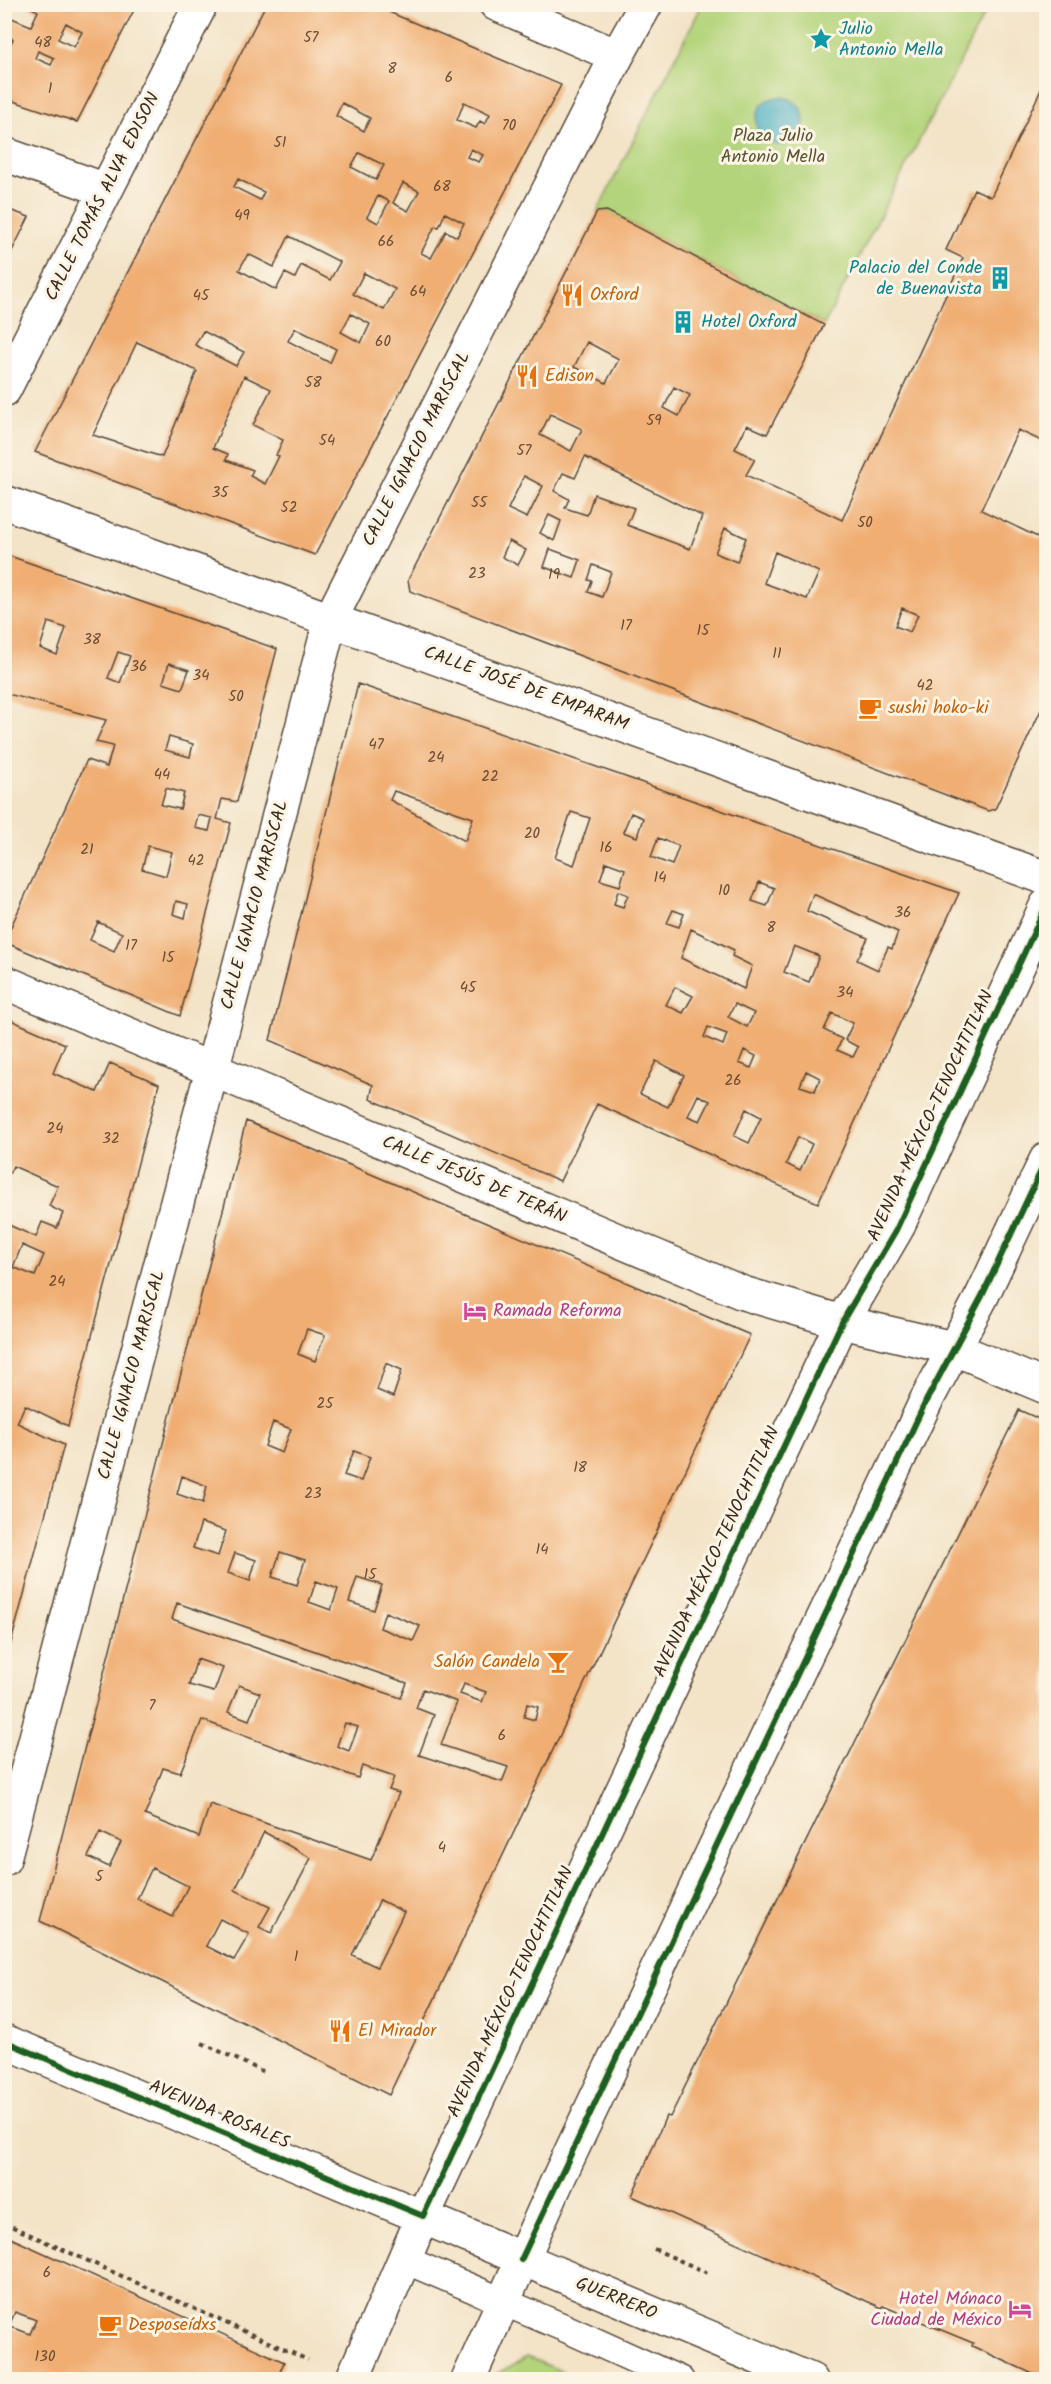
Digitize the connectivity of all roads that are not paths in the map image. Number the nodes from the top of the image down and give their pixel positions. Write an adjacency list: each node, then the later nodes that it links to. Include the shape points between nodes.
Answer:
1 (201, 4): 6 (street, CALLE TOMÁS ALVA EDISON)
2 (496, 4): 4 (street)
3 (646, 4): 4 (street, CALLE IGNACIO MARISCAL)
4 (617, 56): 9 (street, CALLE IGNACIO MARISCAL)
5 (4, 154): 6 (street)
6 (106, 190): 7 (street, CALLE TOMÁS ALVA EDISON)
7 (4, 390)
8 (4, 502): 9 (street, CALLE JOSÉ DE EMPARAM)
9 (331, 618): 10 (street, CALLE JOSÉ DE EMPARAM); 13 (street, CALLE IGNACIO MARISCAL)
10 (1047, 878)
11 (1047, 906): 15 (street, AVENIDA MÉXICO-TENOCHTITLAN, via 896,1230)
12 (4, 982): 13 (street, CALLE JESÚS DE TERÁN)
13 (211, 1070): 15 (street, CALLE JESÚS DE TERÁN, via 743,1293); 18 (street, CALLE IGNACIO MARISCAL)
14 (1047, 1160): 16 (street)
15 (842, 1322): 16 (street, CALLE JESÚS DE TERÁN); 20 (street, AVENIDA MÉXICO-TENOCHTITLAN)
16 (953, 1348): 17 (street, CALLE JESÚS DE TERÁN); 22 (street)
17 (1047, 1387)
18 (4, 1859)
19 (4, 2041): 20 (street, AVENIDA ROSALES)
20 (423, 2216): 21 (street, AVENIDA MÉXICO-TENOCHTITLAN); 22 (street, GUERRERO)
21 (403, 2259): 23 (lane); 24 (street, AVENIDA MÉXICO-TENOCHTITLAN)
22 (521, 2260): 23 (street); 27 (street, GUERRERO)
23 (502, 2301): 25 (street); 26 (lane)
24 (352, 2379)
25 (468, 2379)
26 (680, 2379)
27 (811, 2379)

